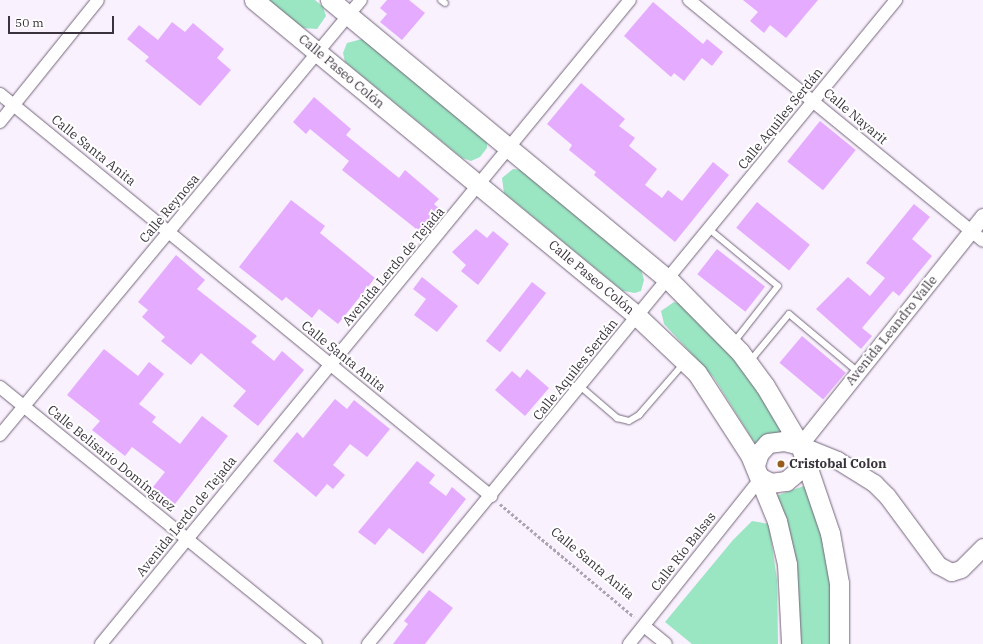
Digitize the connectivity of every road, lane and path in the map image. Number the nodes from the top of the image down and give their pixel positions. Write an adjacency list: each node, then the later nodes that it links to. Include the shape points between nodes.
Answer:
1 (98, 0): 12 (street)
2 (254, 0): 9 (main road, Calle Paseo Colón)
3 (330, 0): 8 (main road)
4 (361, 0): 8 (street, Calle Reynosa)
5 (630, 0): 14 (street, Avenida Lerdo de Tejada)
6 (689, 0): 11 (street, Calle Nayarit)
7 (896, 0): 11 (street, Calle Aquiles Serdán)
8 (348, 15): 9 (street, Calle Reynosa); 14 (main road)
9 (318, 53): 15 (main road, Calle Paseo Colón); 19 (street, Calle Reynosa)
10 (0, 94): 12 (street, Calle Santa Anita)
11 (814, 101): 17 (street, Calle Aquiles Serdán); 18 (street, Calle Nayarit)
12 (14, 105): 13 (street); 19 (street, Calle Santa Anita)
13 (0, 122)
14 (511, 149): 15 (street, Avenida Lerdo de Tejada); 21 (main road)
15 (480, 186): 22 (main road, Calle Paseo Colón); 26 (street, Avenida Lerdo de Tejada)
16 (983, 216): 18 (street, Avenida Leandro Valle)
17 (709, 230): 21 (street, Calle Aquiles Serdán); 23 (lane, via 778,286)
18 (971, 231): 20 (street, Calle Nayarit); 27 (street, Avenida Leandro Valle)
19 (170, 232): 26 (street, Calle Santa Anita); 30 (street, Calle Reynosa)
20 (983, 241)
21 (669, 280): 22 (street, Calle Aquiles Serdán); 23 (main road)
22 (638, 317): 24 (main road, Calle Paseo Colón); 29 (street, Calle Aquiles Serdán)
23 (733, 343): 25 (main road)
24 (686, 361): 29 (lane, via 639,415 629,421 617,418); 33 (main road, Calle Paseo Colón, via 711,390)
25 (749, 364): 27 (lane, via 789,314); 32 (main road)
26 (330, 365): 34 (street, Calle Santa Anita); 35 (street, Avenida Lerdo de Tejada)
27 (859, 373): 32 (street, Avenida Leandro Valle)
28 (0, 387): 30 (street, Calle Belisario Domínguez)
29 (581, 387): 34 (street, Calle Aquiles Serdán)
30 (24, 406): 31 (street, Calle Reynosa); 35 (street, Calle Belisario Domínguez)
31 (0, 435)
32 (802, 452): 33 (main road, via 800,470 786,481 771,483); 33 (main road, via 778,440 768,443 759,453); 36 (main road, via 837,460 874,483 887,496 938,564 951,572 961,569); 44 (main road, via 836,555)
33 (758, 471): 37 (street, Calle Río Balsas); 43 (main road, Calle Paseo Colón, via 777,521 787,564)
34 (491, 496): 37 (path, Calle Santa Anita); 40 (street, Calle Aquiles Serdán)
35 (188, 538): 38 (street, Avenida Lerdo de Tejada); 39 (street, Calle Belisario Domínguez)
36 (983, 547)
37 (644, 626): 41 (street, Calle Río Balsas); 42 (street)
38 (101, 644)
39 (316, 644)
40 (368, 644)
41 (629, 644)
42 (666, 644)
43 (791, 644)
44 (839, 644)

